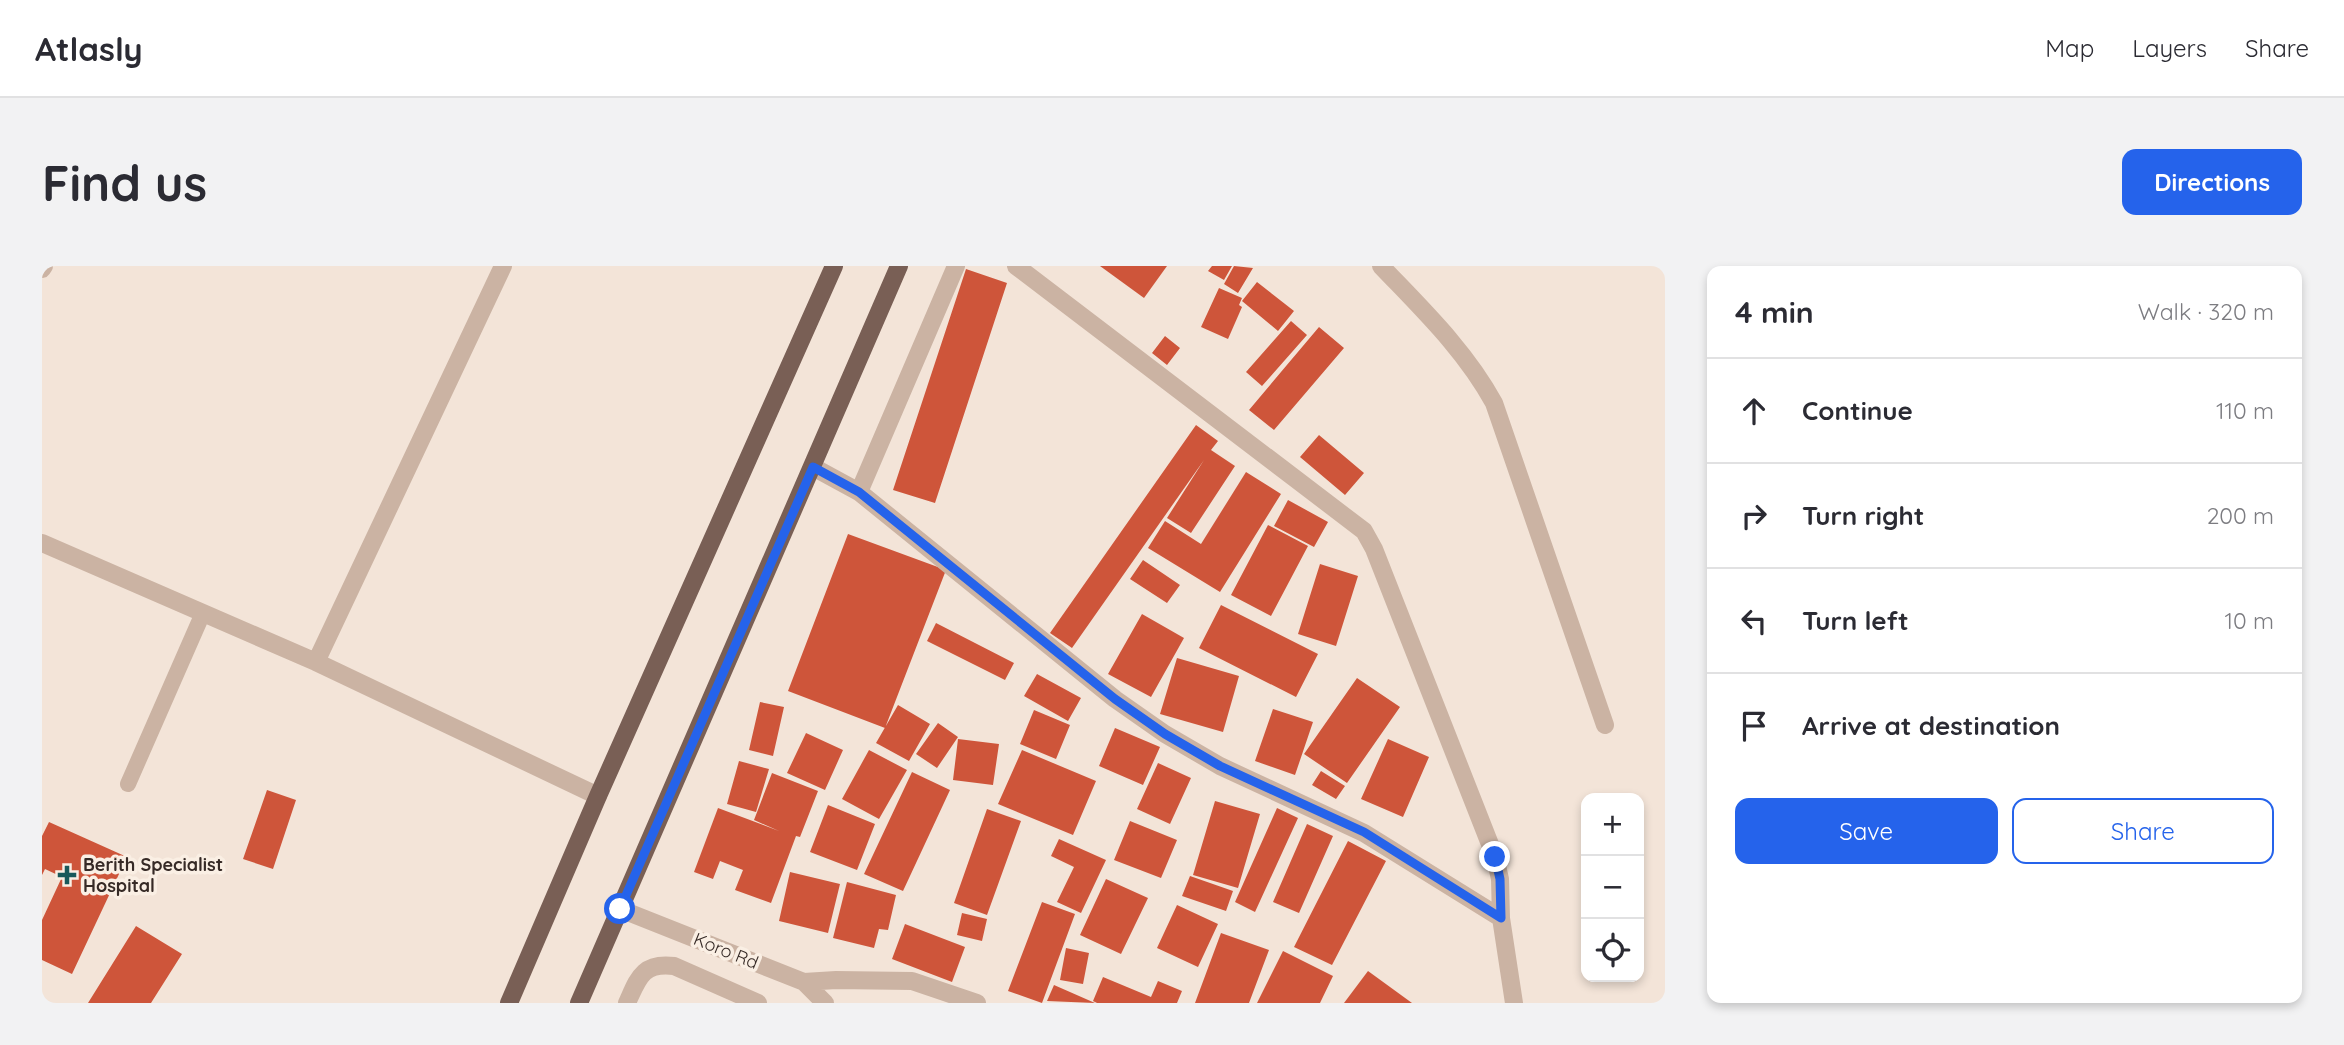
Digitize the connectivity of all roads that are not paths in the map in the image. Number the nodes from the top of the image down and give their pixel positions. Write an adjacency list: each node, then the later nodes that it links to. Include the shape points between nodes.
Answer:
1 (503, 266): 11 (street)
2 (834, 266): 14 (main road)
3 (900, 266): 7 (main road)
4 (956, 266): 8 (street)
5 (1016, 266): 16 (street, via 1364,531 1495,857)
6 (1381, 266): 12 (street, via 1444,331 1494,403)
7 (813, 467): 8 (street); 15 (main road)
8 (859, 492): 16 (street, via 1115,699 1165,734 1220,766 1364,832)
9 (42, 543): 10 (street)
10 (203, 613): 11 (street); 13 (lane)
11 (316, 662): 14 (street)
12 (1605, 725)
13 (128, 783)
14 (598, 796): 18 (main road)
15 (620, 909): 17 (street, Koro Rd); 19 (main road)
16 (1501, 918): 24 (street)
17 (804, 982): 22 (street, Koro Rd); 23 (street, via 912,981)
18 (509, 1003)
19 (579, 1003)
20 (627, 1003): 21 (street, via 646,969 664,965)
21 (758, 1003)
22 (825, 1003)
23 (977, 1003)
24 (1514, 1003)

